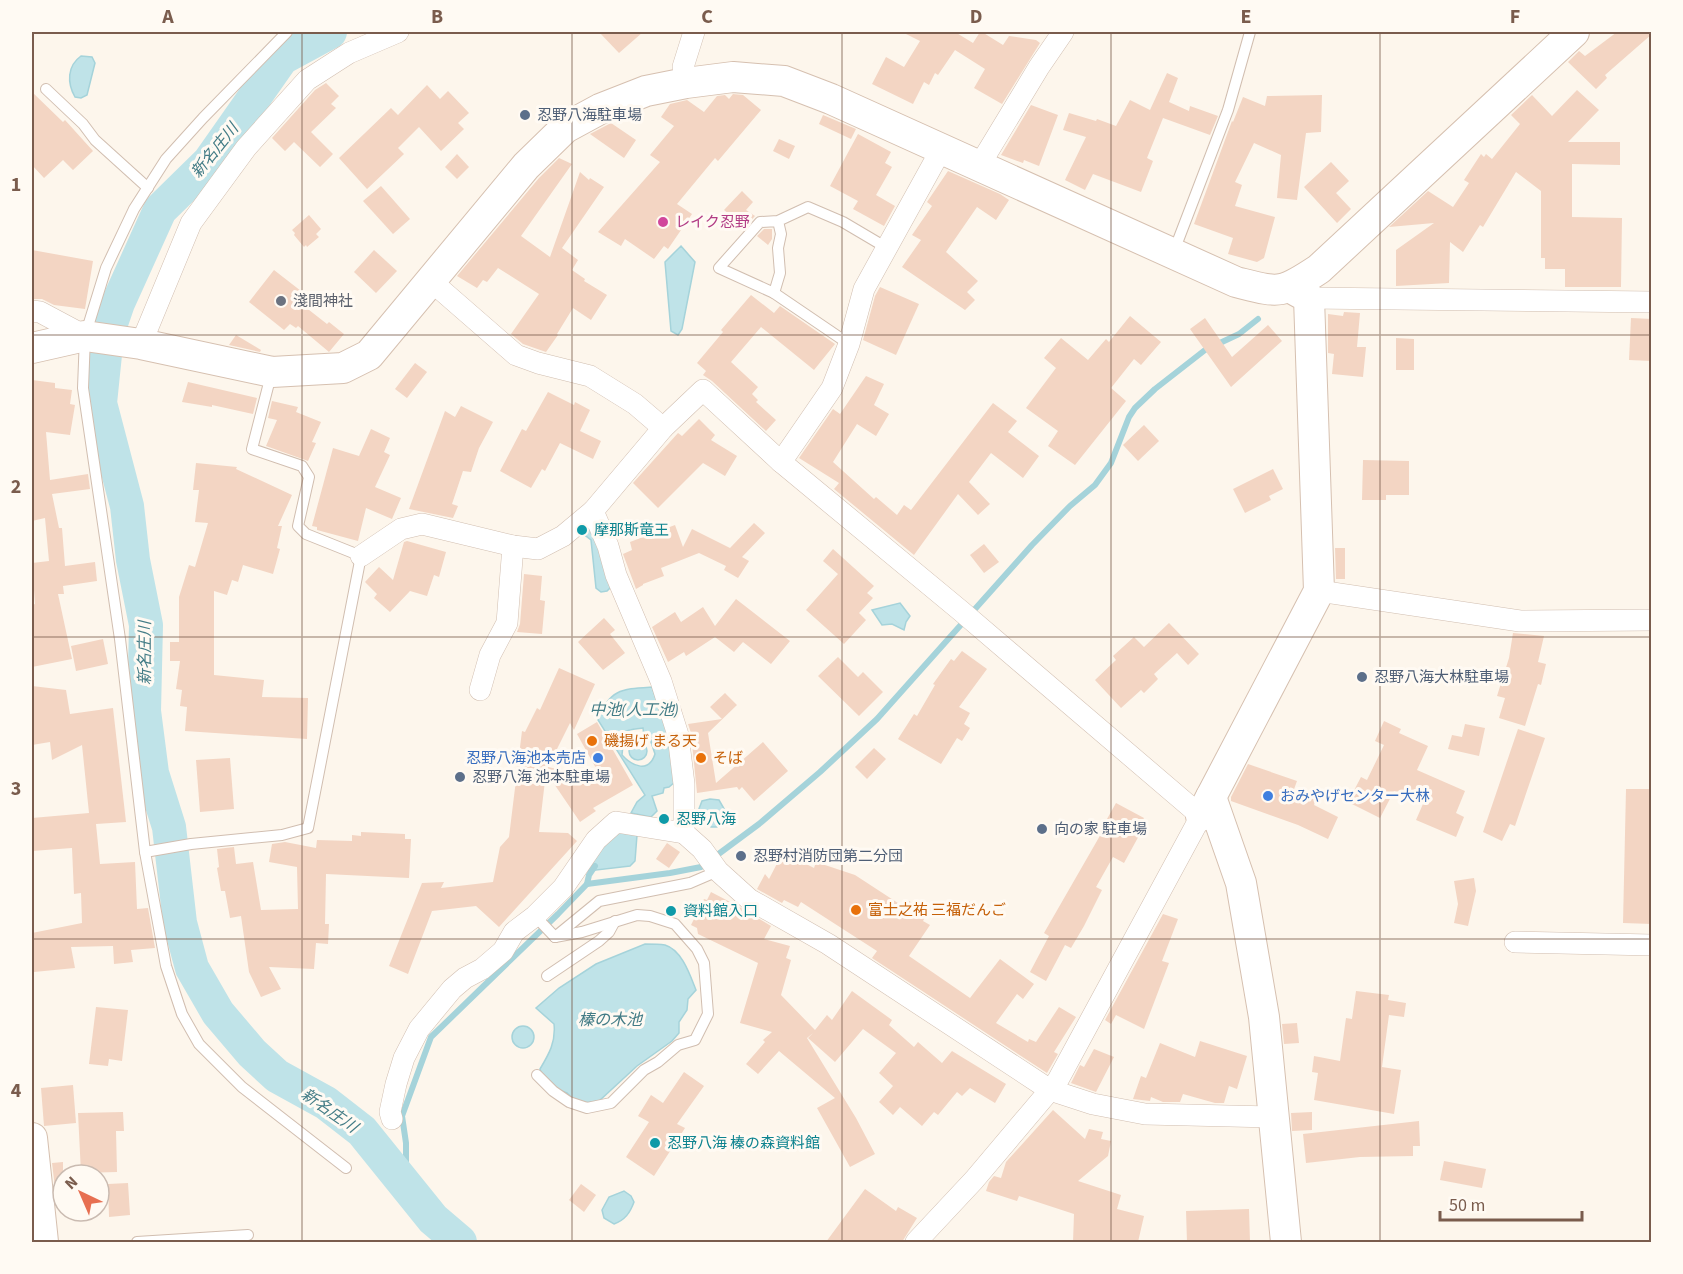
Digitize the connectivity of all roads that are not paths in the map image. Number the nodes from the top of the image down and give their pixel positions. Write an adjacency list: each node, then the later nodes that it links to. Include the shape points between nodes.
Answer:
1 (287, 32): 11 (lane, via 166,159)
2 (398, 32): 21 (street, via 350,53 307,80 246,148 191,223)
3 (694, 32): 7 (street, via 683,67)
4 (1063, 32): 10 (street)
5 (1250, 32): 14 (lane, via 1228,110)
6 (1574, 32): 17 (street, via 1319,269)
7 (686, 83): 9 (street, via 733,77 784,81); 15 (street, via 637,95 565,128 526,166)
8 (46, 89): 11 (lane)
9 (942, 148): 10 (street); 13 (street)
10 (980, 166): 14 (street)
11 (148, 188): 20 (lane, via 106,268)
12 (778, 221): 13 (lane, via 808,207); 16 (lane, via 780,273); 16 (lane, via 760,222 719,268)
13 (887, 248): 22 (street, via 864,289)
14 (1172, 254): 17 (street, via 1236,282)
15 (430, 281): 24 (street, via 369,355 343,368); 25 (street, via 516,354 590,376)
16 (774, 292): 22 (lane)
17 (1300, 293): 18 (street); 30 (street)
18 (1652, 302)
19 (32, 311): 20 (street)
20 (85, 336): 21 (street); 23 (street); 35 (lane, via 82,388 120,639)
21 (141, 344): 24 (street)
22 (849, 344): 26 (street, via 832,387)
23 (32, 348)
24 (272, 372): 29 (lane, via 252,448 302,466 309,477 298,526 306,534)
25 (663, 428): 26 (street, via 703,390); 27 (street)
26 (781, 462): 33 (street, via 1096,733)
27 (593, 511): 28 (street, via 563,536 538,549); 34 (street, via 661,681 678,735)
28 (513, 546): 29 (street, via 422,524 401,529); 32 (street, via 507,623 490,655)
29 (361, 556): 35 (lane, via 308,828 282,835)
30 (1319, 591): 31 (street, via 1520,621); 33 (street)
31 (1652, 620)
32 (480, 690)
33 (1206, 807): 44 (street); 45 (street, via 1241,882 1264,1017)
34 (684, 833): 36 (street); 37 (street, via 616,822 596,840 563,888)
35 (145, 852): 48 (lane, via 166,966 182,1014 199,1044 242,1087)
36 (714, 865): 39 (lane, via 690,883 599,901); 44 (street, via 749,898)
37 (535, 916): 39 (lane); 46 (street, via 514,932 503,951 452,989 418,1029 396,1084)
38 (615, 921): 39 (lane); 42 (lane, via 599,941); 43 (lane, via 637,915 675,924 697,949 704,963 708,1014 695,1041 678,1045 644,1070 611,1103 587,1108 569,1102)
39 (555, 937)
40 (1515, 942): 41 (street)
41 (1652, 945)
42 (547, 976)
43 (537, 1075)
44 (1050, 1090): 45 (street, via 1144,1114); 52 (street)
45 (1274, 1117): 53 (street)
46 (392, 1119)
47 (32, 1138): 50 (street)
48 (346, 1168)
49 (248, 1234): 51 (lane)
50 (43, 1242)
51 (137, 1242)
52 (916, 1242)
53 (1286, 1242)

